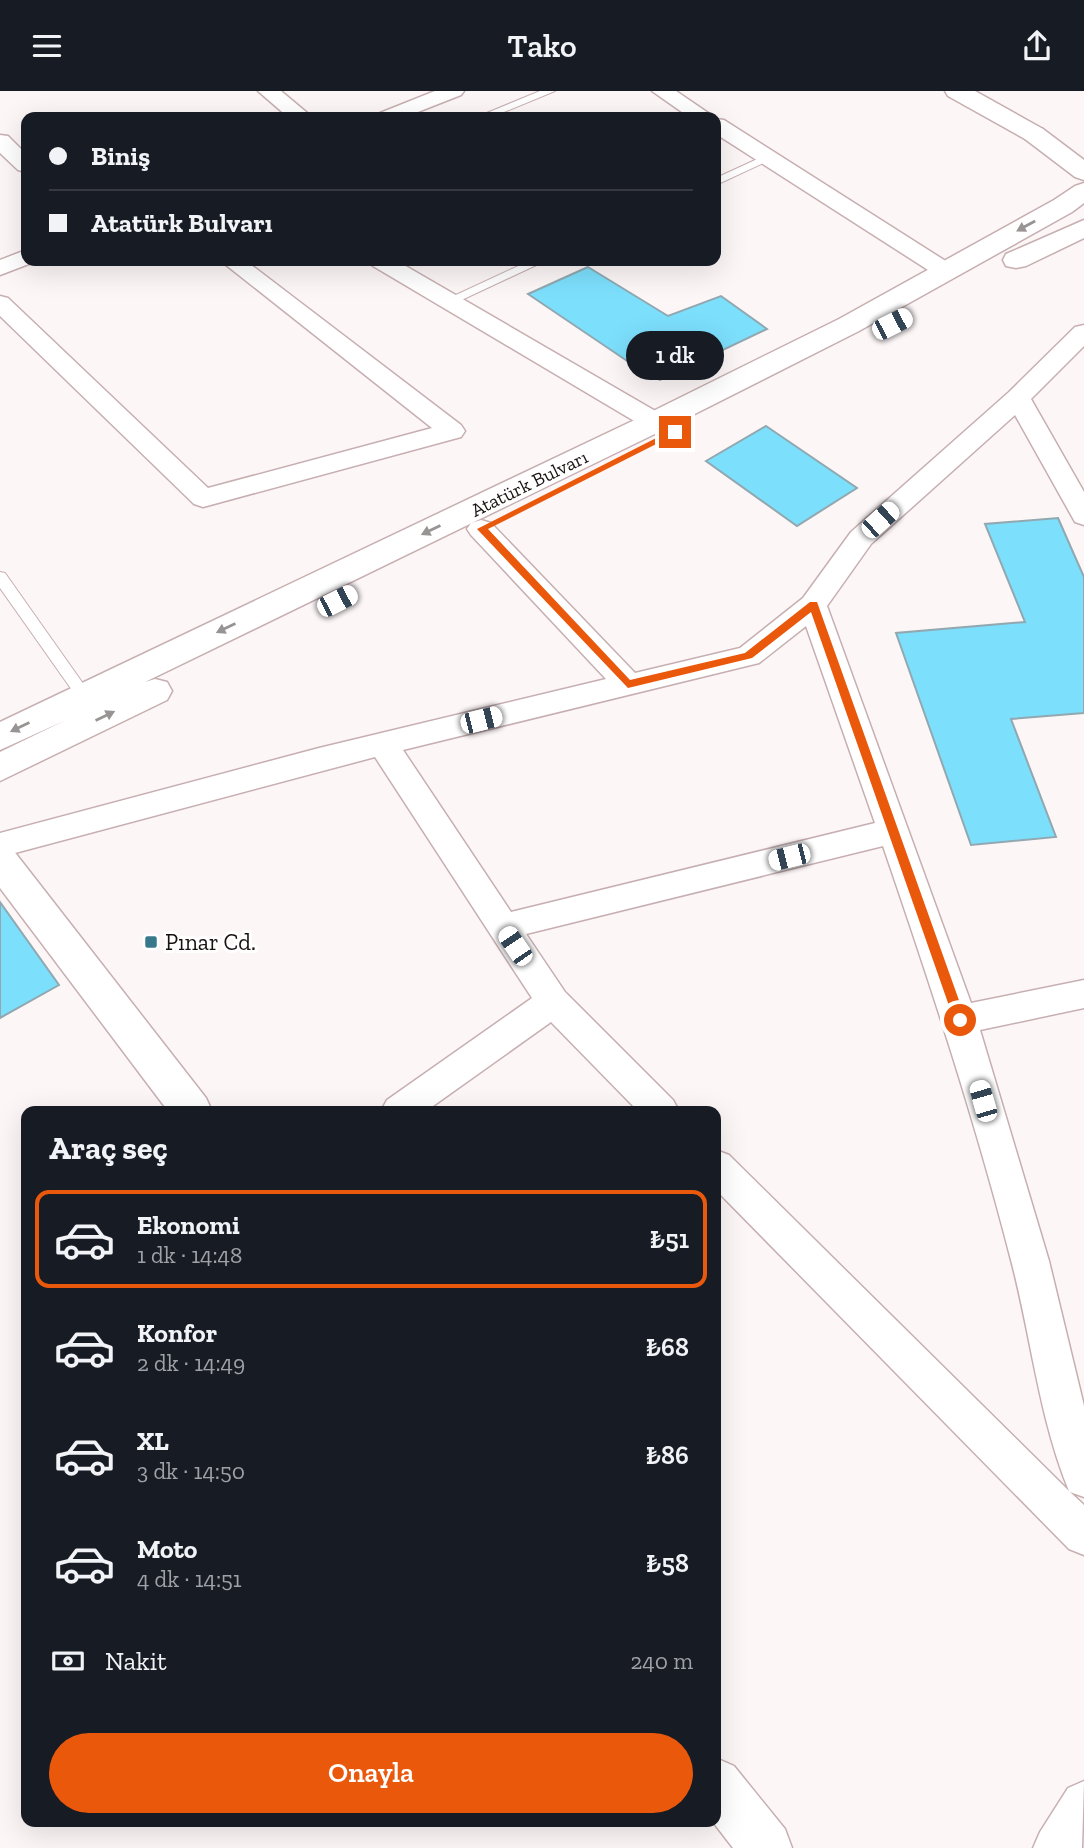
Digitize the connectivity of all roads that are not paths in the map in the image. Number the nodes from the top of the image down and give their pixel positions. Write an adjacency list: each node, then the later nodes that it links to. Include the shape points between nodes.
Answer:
1 (268, 91): 6 (street)
2 (454, 91): 7 (street)
3 (550, 91): 8 (lane)
4 (662, 91): 9 (street)
5 (957, 91): 11 (main road)
6 (295, 112)
7 (400, 112)
8 (496, 112)
9 (696, 112)
10 (721, 128): 13 (street)
11 (1034, 134): 12 (main road); 14 (main road)
12 (1084, 154)
13 (768, 158): 15 (lane); 23 (street)
14 (1084, 172)
15 (721, 180)
16 (1084, 191): 23 (main road, Atatürk Bulvarı, one-way to 23)
17 (1084, 227): 30 (main road, Atatürk Bulvarı)
18 (21, 259): 22 (street)
19 (238, 266): 25 (street, via 452,431 203,498)
20 (390, 266): 24 (street)
21 (528, 266): 24 (lane)
22 (0, 268)
23 (947, 272): 28 (main road, Atatürk Bulvarı)
24 (449, 301): 28 (street)
25 (0, 303)
26 (1084, 332): 27 (street)
27 (1018, 398): 29 (street); 32 (street, via 861,538)
28 (655, 422): 34 (main road, Atatürk Bulvarı, one-way to 34)
29 (1084, 516)
30 (481, 529): 33 (street); 37 (main road, Atatürk Bulvarı, one-way to 30)
31 (0, 577): 34 (lane)
32 (813, 605): 33 (street, via 748,656); 38 (street)
33 (628, 684): 36 (street)
34 (84, 696): 35 (main road, Atatürk Bulvarı, one-way to 35)
35 (0, 737)
36 (383, 744): 39 (street); 41 (street)
37 (0, 768)
38 (893, 831): 41 (street); 44 (street)
39 (0, 845)
40 (6, 881): 45 (main road)
41 (503, 927): 43 (street)
42 (1084, 994): 44 (street)
43 (553, 1002): 46 (street); 47 (street)
44 (960, 1020): 49 (street, via 1030,1261)
45 (188, 1106)
46 (406, 1106)
47 (657, 1106)
48 (721, 1171): 51 (street)
49 (1070, 1377): 50 (street)
50 (1084, 1477)
51 (1084, 1534)
52 (721, 1790): 54 (main road)
53 (1084, 1804): 55 (street)
54 (766, 1848)
55 (1056, 1848)

